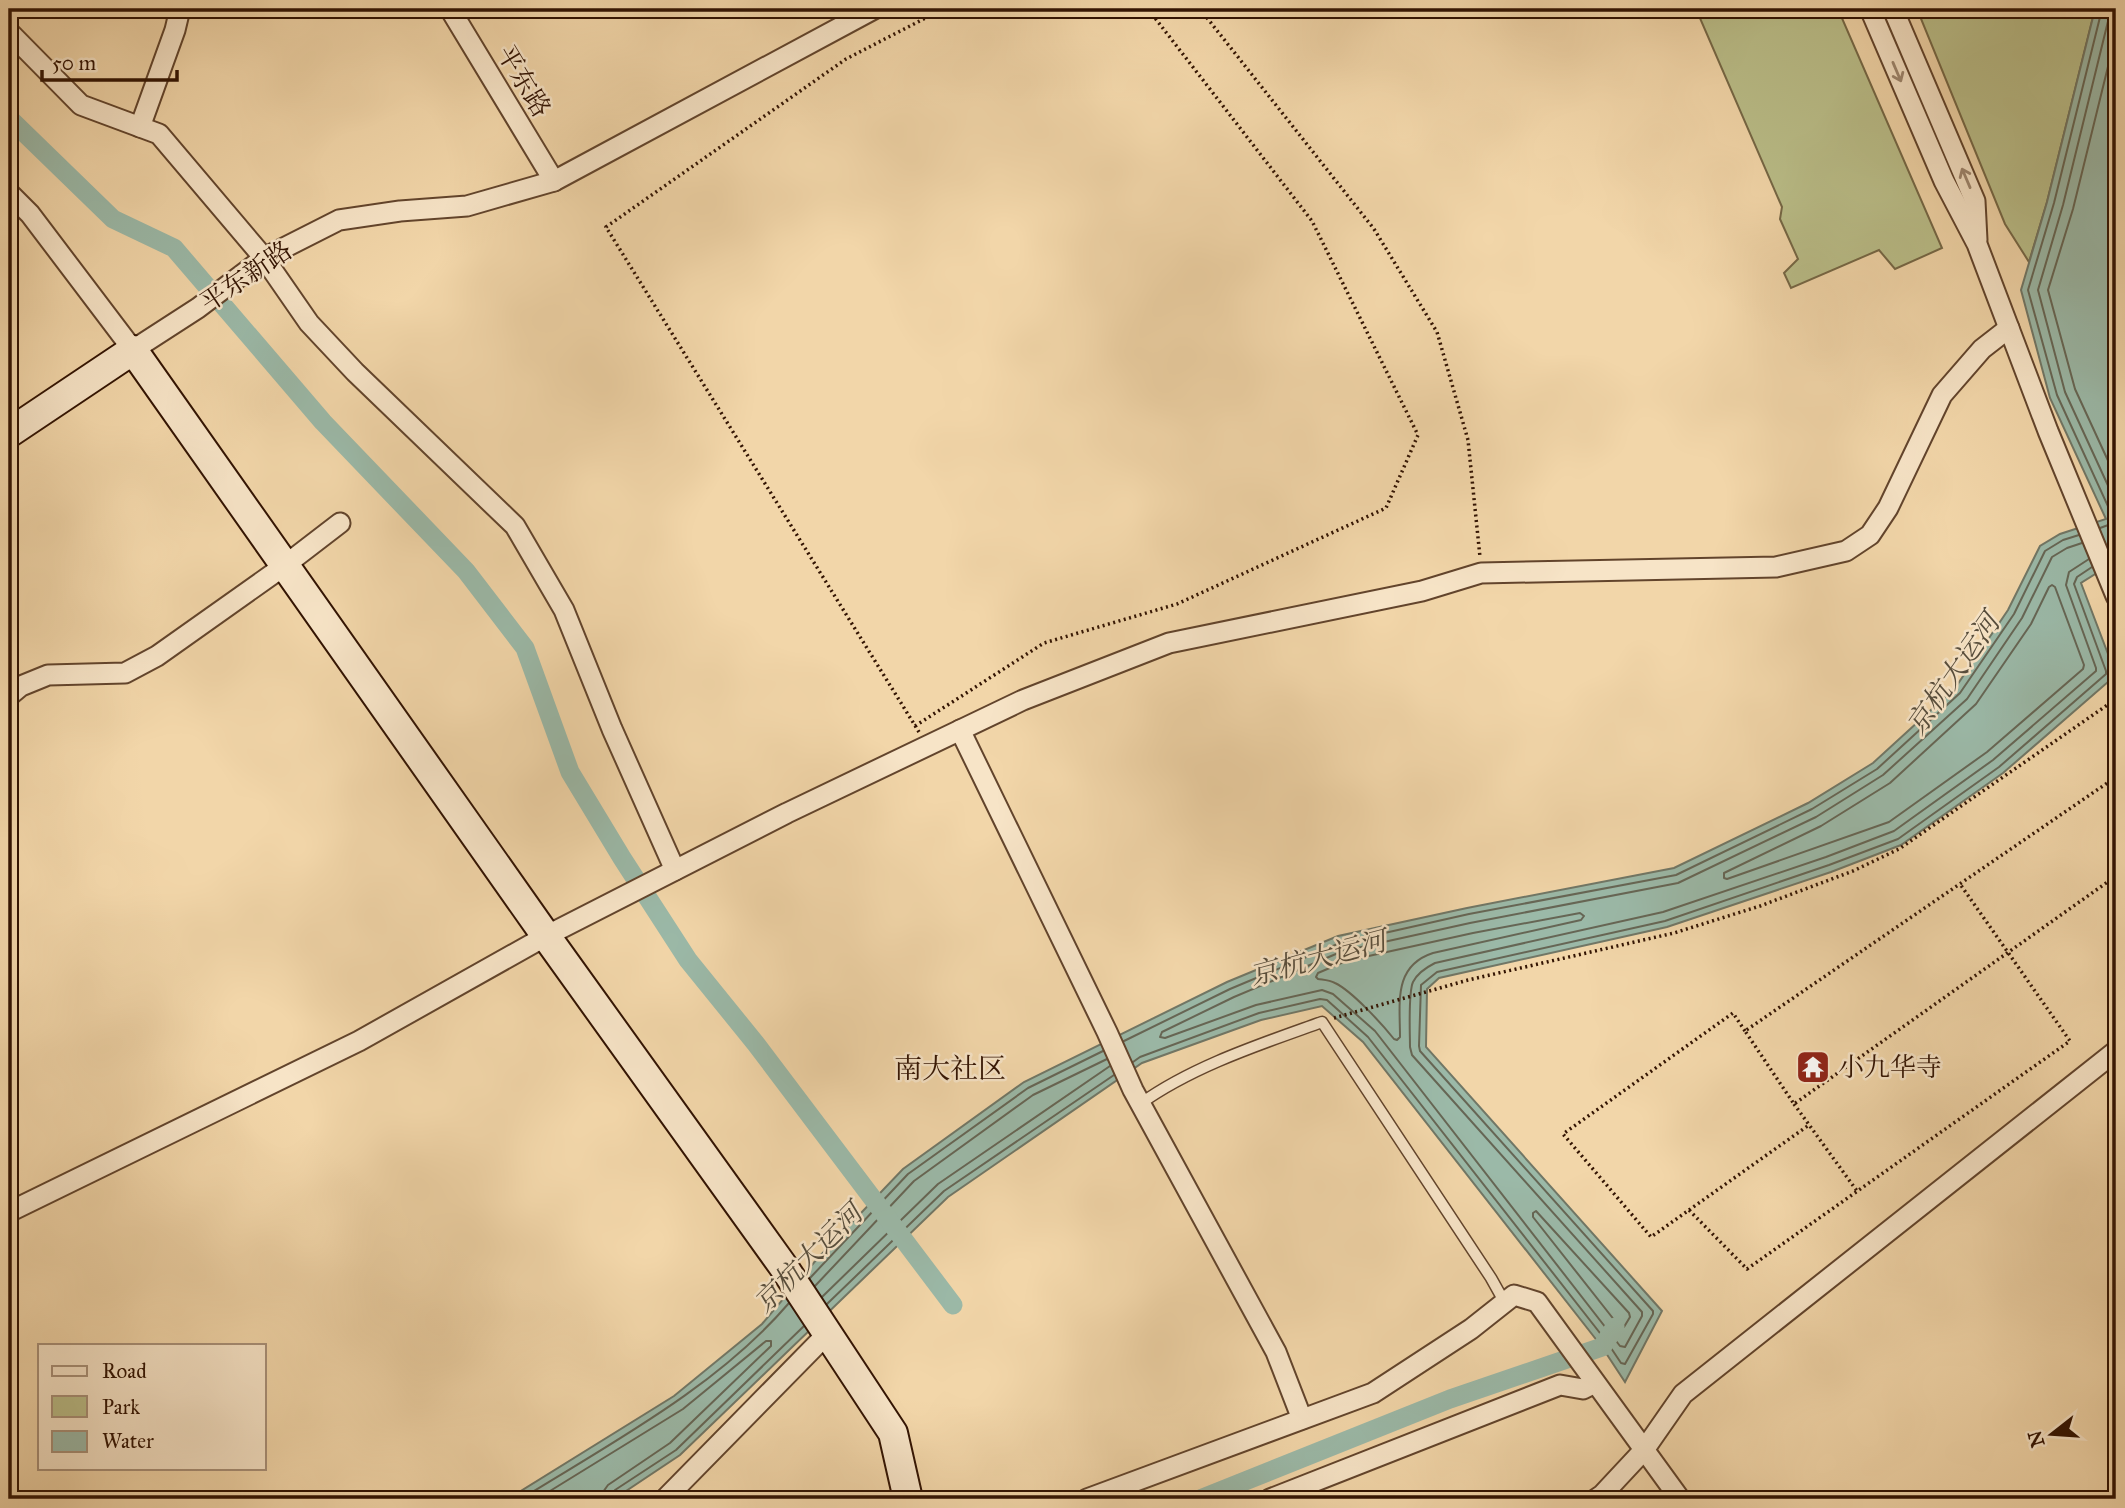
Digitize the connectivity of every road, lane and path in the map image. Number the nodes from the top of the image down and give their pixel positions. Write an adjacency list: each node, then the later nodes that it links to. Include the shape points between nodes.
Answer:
1 (180, 9): 10 (street)
2 (450, 9): 11 (street, 平东路)
3 (874, 9): 11 (street, 平东新路)
4 (943, 9): 5 (path, via 846,59 606,227 915,726 1044,643 1177,604 1386,508 1418,435 1312,221)
5 (1148, 9)
6 (1200, 9): 20 (path, via 1374,229 1437,332 1468,440)
7 (1870, 9): 13 (street, one-way to 13, via 1944,181)
8 (1893, 9): 13 (street, one-way to 8, via 1975,201)
9 (9, 33): 10 (street, via 81,105)
10 (140, 127): 14 (street, via 159,134)
11 (554, 181): 14 (street, 平东新路, via 467,206 339,220)
12 (9, 193): 16 (street)
13 (1977, 244): 15 (street)
14 (257, 264): 16 (street, 平东新路); 26 (street, via 355,372 515,526 564,610)
15 (2009, 328): 20 (street, via 1982,349 1942,395 1888,508 1870,535 1846,551 1776,566); 21 (street)
16 (133, 350): 17 (street, 平东新路); 19 (street)
17 (9, 433)
18 (340, 523): 19 (street)
19 (284, 566): 22 (street, via 157,656 125,673 48,675); 29 (street)
20 (1481, 573): 24 (street, via 1422,591 1169,643)
21 (2113, 589)
22 (9, 696)
23 (2116, 699): 30 (path, via 1899,849 1853,871 1674,933 1468,980)
24 (960, 730): 26 (street); 33 (street)
25 (2116, 777): 28 (path)
26 (675, 870): 29 (street)
27 (2116, 876): 34 (path)
28 (1960, 884): 31 (path); 36 (path, via 2070,1041)
29 (546, 936): 38 (street, via 359,1041); 40 (street)
30 (1330, 1019)
31 (1745, 1031): 34 (path); 37 (path, via 1733,1013 1563,1133 1651,1237)
32 (2116, 1051): 43 (street, via 1683,1394)
33 (1136, 1097): 39 (lane, via 1322,1022); 42 (street, via 1276,1352)
34 (1794, 1104): 35 (path)
35 (1810, 1125): 36 (path); 37 (path)
36 (1857, 1191): 37 (path, via 1747,1269)
37 (1689, 1210)
38 (9, 1212)
39 (1505, 1303): 41 (street, via 1514,1295 1537,1302); 42 (street, via 1373,1393)
40 (827, 1334): 44 (street); 45 (street, via 893,1433)
41 (1595, 1383): 43 (street); 47 (street, via 1583,1390 1560,1385)
42 (1302, 1419): 46 (street)
43 (1644, 1450): 48 (street); 49 (street)
44 (665, 1499)
45 (908, 1499)
46 (1087, 1499)
47 (1270, 1499)
48 (1596, 1499)
49 (1679, 1499)

